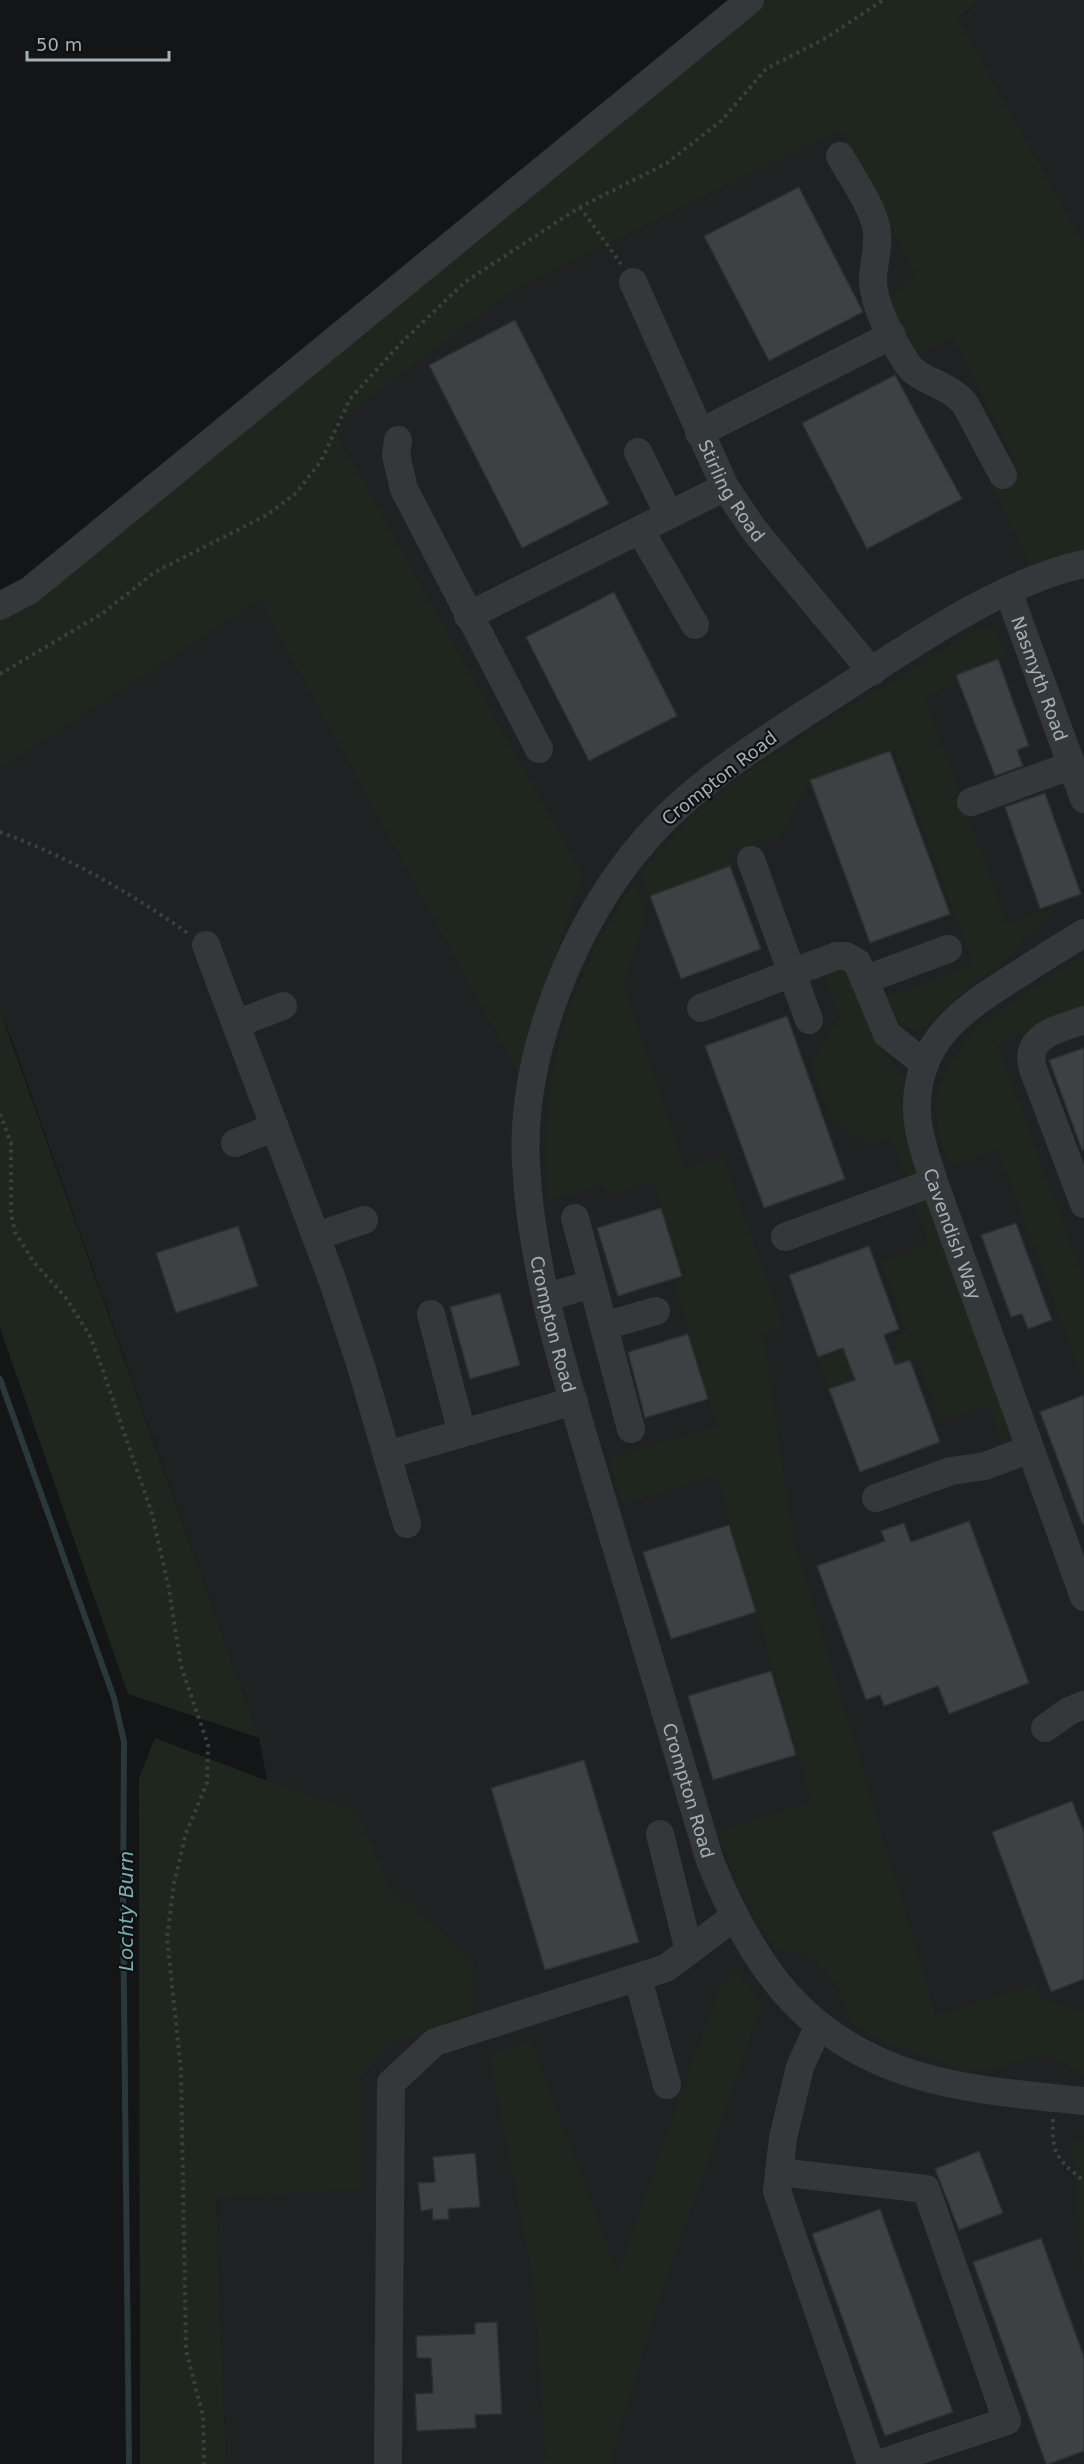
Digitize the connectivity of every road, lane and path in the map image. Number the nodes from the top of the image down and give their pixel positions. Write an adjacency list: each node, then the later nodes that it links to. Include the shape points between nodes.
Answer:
1 (750, 0): 16 (street, via 30,590)
2 (883, 0): 4 (path, via 826,38 766,69 721,121 667,163)
3 (840, 156): 6 (street, via 876,227 873,288)
4 (580, 207): 5 (path); 20 (path, via 465,282 402,342 350,399 321,461 297,493 267,515 155,572 103,613)
5 (633, 282): 7 (street, Stirling Road)
6 (892, 335): 7 (street); 10 (street, via 910,369 951,390 965,404)
7 (699, 433): 11 (street, Stirling Road)
8 (398, 440): 17 (street, via 396,455 404,489)
9 (638, 452): 12 (street)
10 (1003, 475)
11 (724, 487): 12 (street); 19 (street, Stirling Road, via 754,530)
12 (669, 515): 13 (street)
13 (640, 530): 17 (street); 18 (street)
14 (1084, 564): 15 (street, Crompton Road)
15 (1008, 591): 19 (street, Crompton Road); 22 (street, Nasmyth Road)
16 (0, 606)
17 (468, 616): 21 (street)
18 (695, 625)
19 (872, 672): 48 (street, Crompton Road, via 724,769 666,818 628,861 586,926 542,1036 528,1116 529,1201)
20 (0, 674)
21 (540, 749)
22 (1072, 765): 23 (street, Nasmyth Road); 24 (street)
23 (1084, 799)
24 (971, 802)
25 (0, 832): 28 (path, via 28,842 144,903)
26 (751, 860): 30 (street)
27 (1084, 933): 37 (street, Cavendish Way, via 963,1011 944,1030)
28 (206, 945): 36 (street)
29 (948, 949): 31 (street)
30 (792, 974): 31 (street, via 836,956 846,956 857,962); 33 (street); 34 (street)
31 (864, 980): 37 (street, via 887,1034)
32 (283, 1006): 36 (street)
33 (701, 1008)
34 (809, 1020)
35 (1084, 1020): 42 (street, via 1041,1038 1030,1056)
36 (236, 1024): 39 (street)
37 (925, 1064): 41 (street, Cavendish Way, via 917,1111 920,1137)
38 (0, 1114): 72 (path, via 11,1143 11,1213 15,1232 33,1261 66,1298 90,1336 101,1365 152,1514 181,1666 208,1745 207,1783 186,1833 174,1882 167,1938 181,2070 186,2350 203,2416)
39 (275, 1127): 40 (street); 45 (street)
40 (236, 1143)
41 (934, 1182): 46 (street); 55 (street, Cavendish Way)
42 (1084, 1204)
43 (575, 1218): 47 (street)
44 (364, 1220): 45 (street)
45 (317, 1236): 56 (street)
46 (785, 1237)
47 (592, 1284): 48 (street); 51 (street)
48 (547, 1297): 52 (street, Crompton Road)
49 (656, 1311): 51 (street)
50 (431, 1314): 54 (street)
51 (604, 1326): 53 (street)
52 (574, 1401): 54 (street); 63 (street, Crompton Road, via 710,1861)
53 (631, 1429)
54 (462, 1433): 56 (street)
55 (1030, 1449): 57 (street); 59 (street, Cavendish Way)
56 (387, 1455): 58 (street)
57 (876, 1498)
58 (407, 1524)
59 (1084, 1597)
60 (1084, 1705): 61 (street)
61 (1045, 1728)
62 (660, 1834): 64 (street)
63 (734, 1917): 64 (street); 66 (street, Crompton Road, via 779,1987)
64 (689, 1951): 65 (street, via 666,1968)
65 (638, 1978): 67 (street); 73 (street, via 435,2042 391,2083)
66 (819, 2025): 68 (street, Crompton Road, via 852,2048 914,2074); 70 (street, via 800,2067)
67 (667, 2085)
68 (1055, 2098): 69 (street, Crompton Road); 71 (path, via 1052,2136 1059,2160)
69 (1084, 2101)
70 (779, 2172): 74 (street, via 777,2191); 75 (street, via 926,2189 1007,2421)
71 (1084, 2181)
72 (204, 2464)
73 (388, 2464)
74 (871, 2464)
75 (879, 2464)

